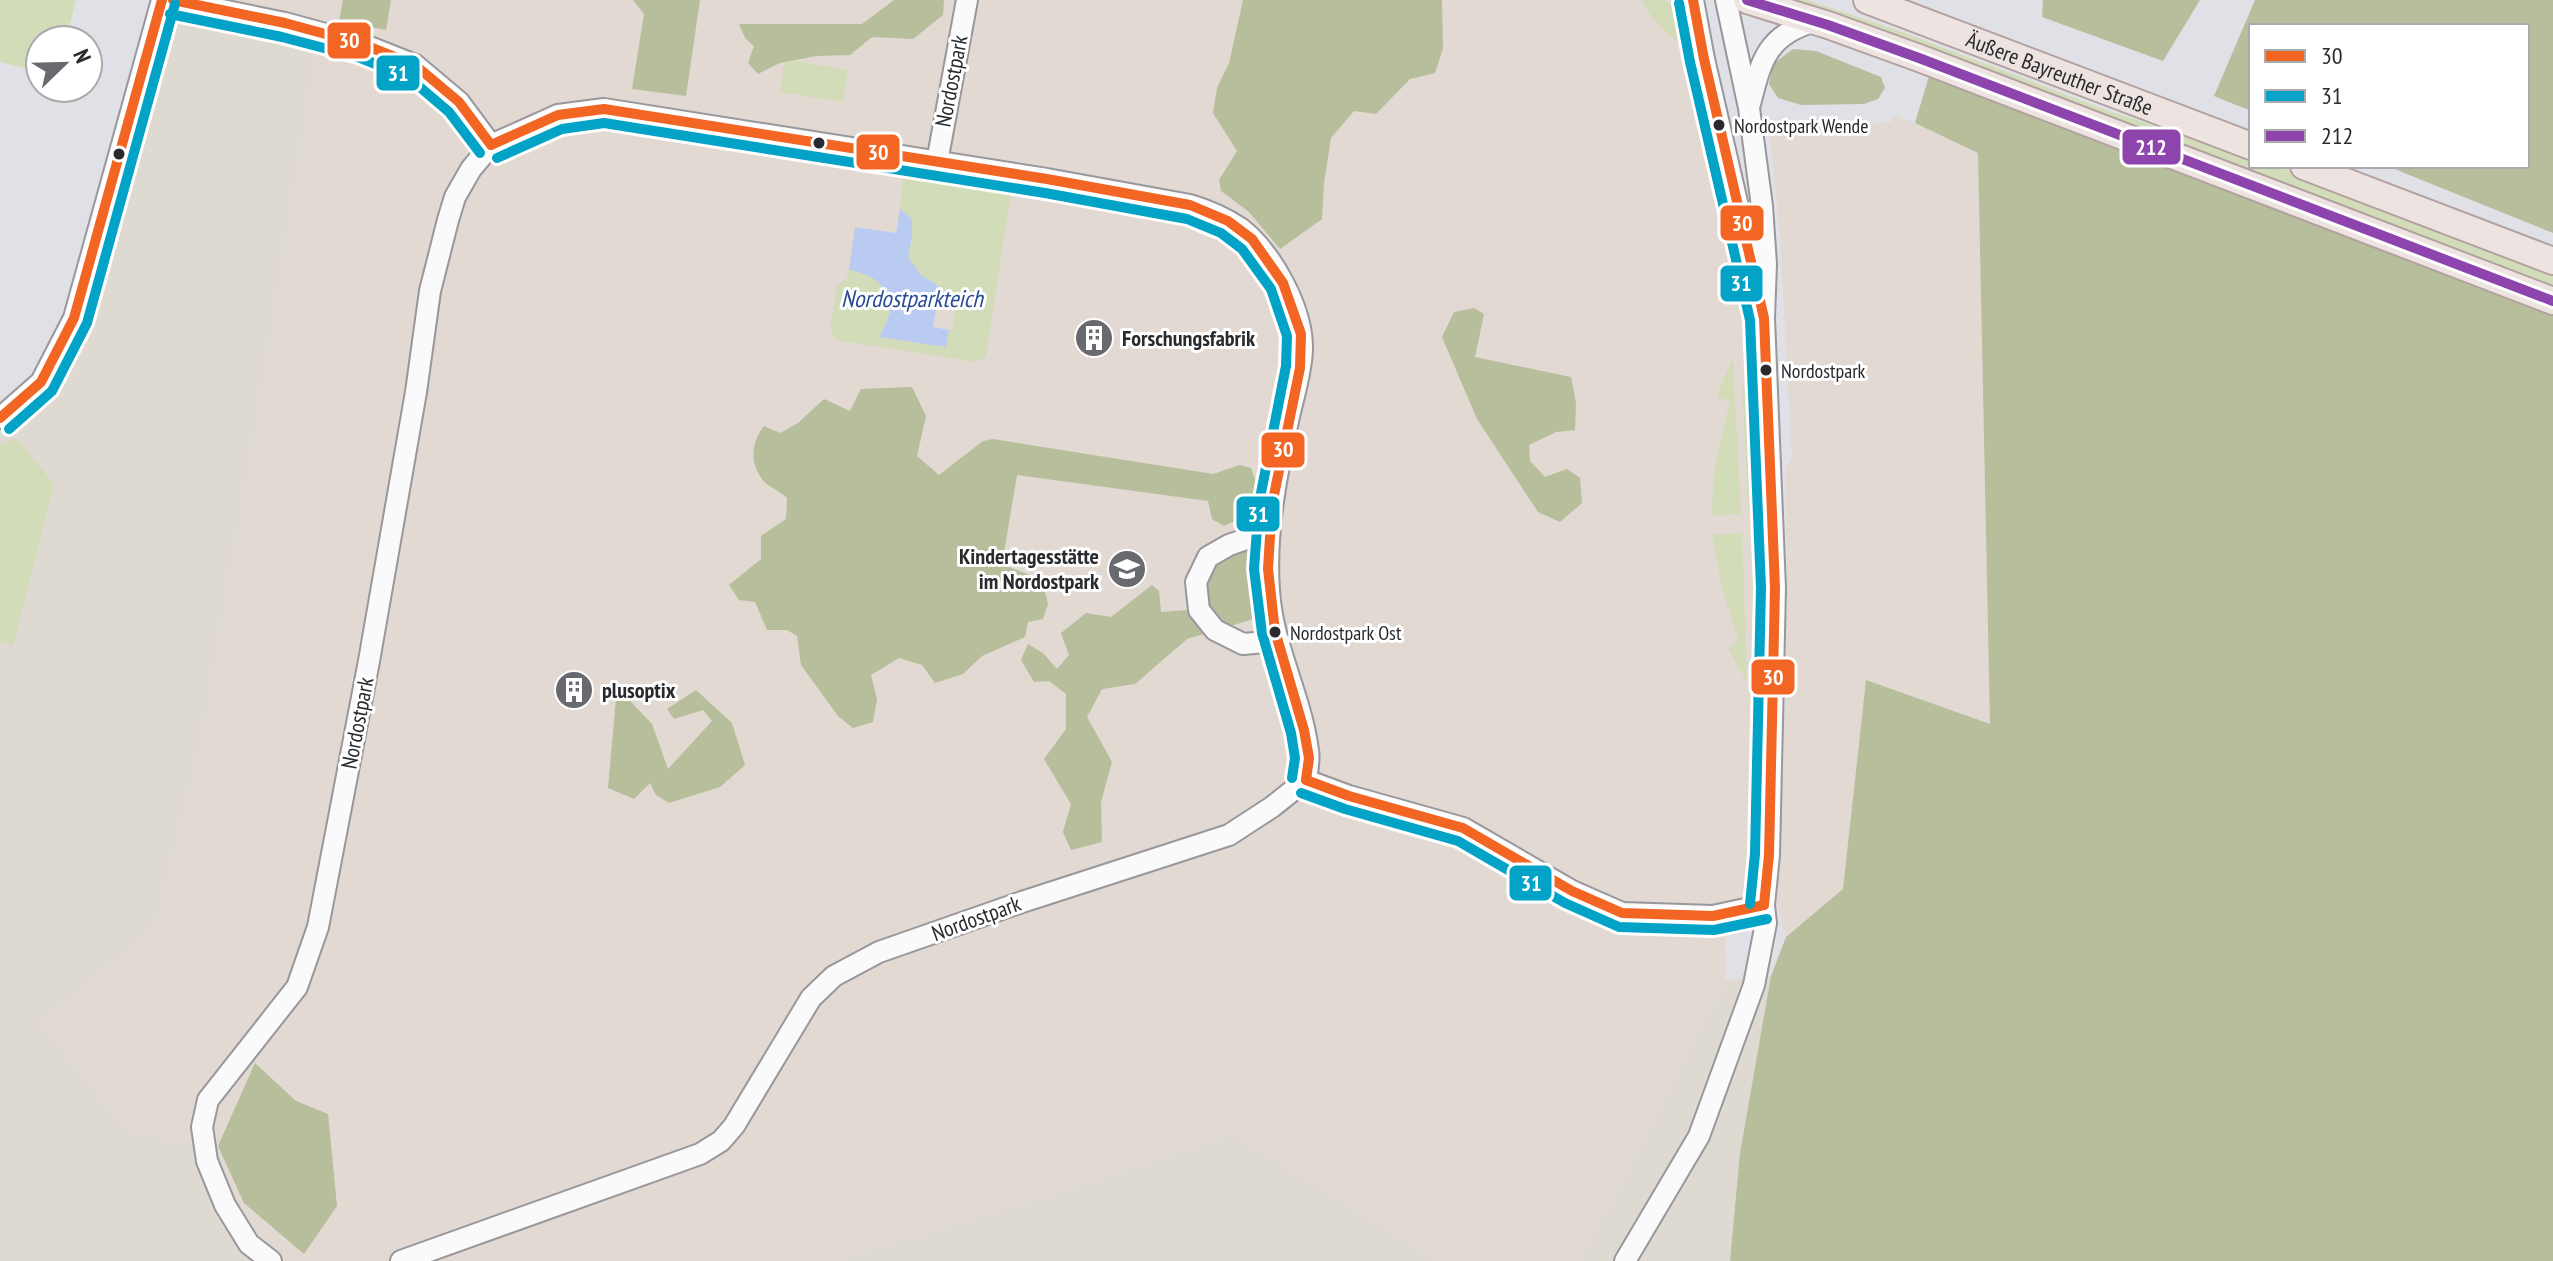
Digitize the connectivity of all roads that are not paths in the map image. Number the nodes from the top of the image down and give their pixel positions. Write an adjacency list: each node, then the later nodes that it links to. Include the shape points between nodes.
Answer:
1 (162, 0): 17 (street, via 74,318 41,382)
2 (173, 0): 10 (street, via 285,23 415,65 459,102)
3 (967, 0): 12 (street, Nordostpark)
4 (1693, 0): 16 (street)
5 (1726, 0): 9 (street)
6 (1747, 0): 8 (main road, Äußere Bayreuther Straße)
7 (1867, 0): 11 (main road, Äußere Bayreuther Straße)
8 (1816, 21): 9 (street, via 1766,52); 15 (main road, Äußere Bayreuther Straße)
9 (1749, 108): 16 (street, via 1762,206)
10 (491, 145): 12 (street, Nordostpark, via 558,115 604,109); 22 (street, Nordostpark, via 455,197 430,291 387,562 318,927 297,987 208,1100 202,1127 207,1161 225,1205 249,1244)
11 (2249, 145)
12 (937, 162): 18 (street, Nordostpark, via 1190,205 1240,229 1271,261 1293,303 1302,347)
13 (2309, 168): 14 (main road)
14 (2553, 261)
15 (2553, 301)
16 (1764, 318): 21 (street, via 1775,588)
17 (0, 418)
18 (1269, 531): 19 (street, Nordostpark, via 1269,593); 19 (street, via 1208,557 1196,582 1199,610 1215,630 1243,644)
19 (1279, 641): 20 (street, Nordostpark, via 1309,753)
20 (1306, 780): 21 (street, via 1463,828 1572,891 1622,913 1713,916); 23 (street, Nordostpark, via 1229,835 857,963 811,998 721,1141 700,1154)
21 (1764, 905): 24 (street, via 1766,923 1754,985 1716,1093 1699,1136)
22 (271, 1261)
23 (401, 1261)
24 (1625, 1261)

